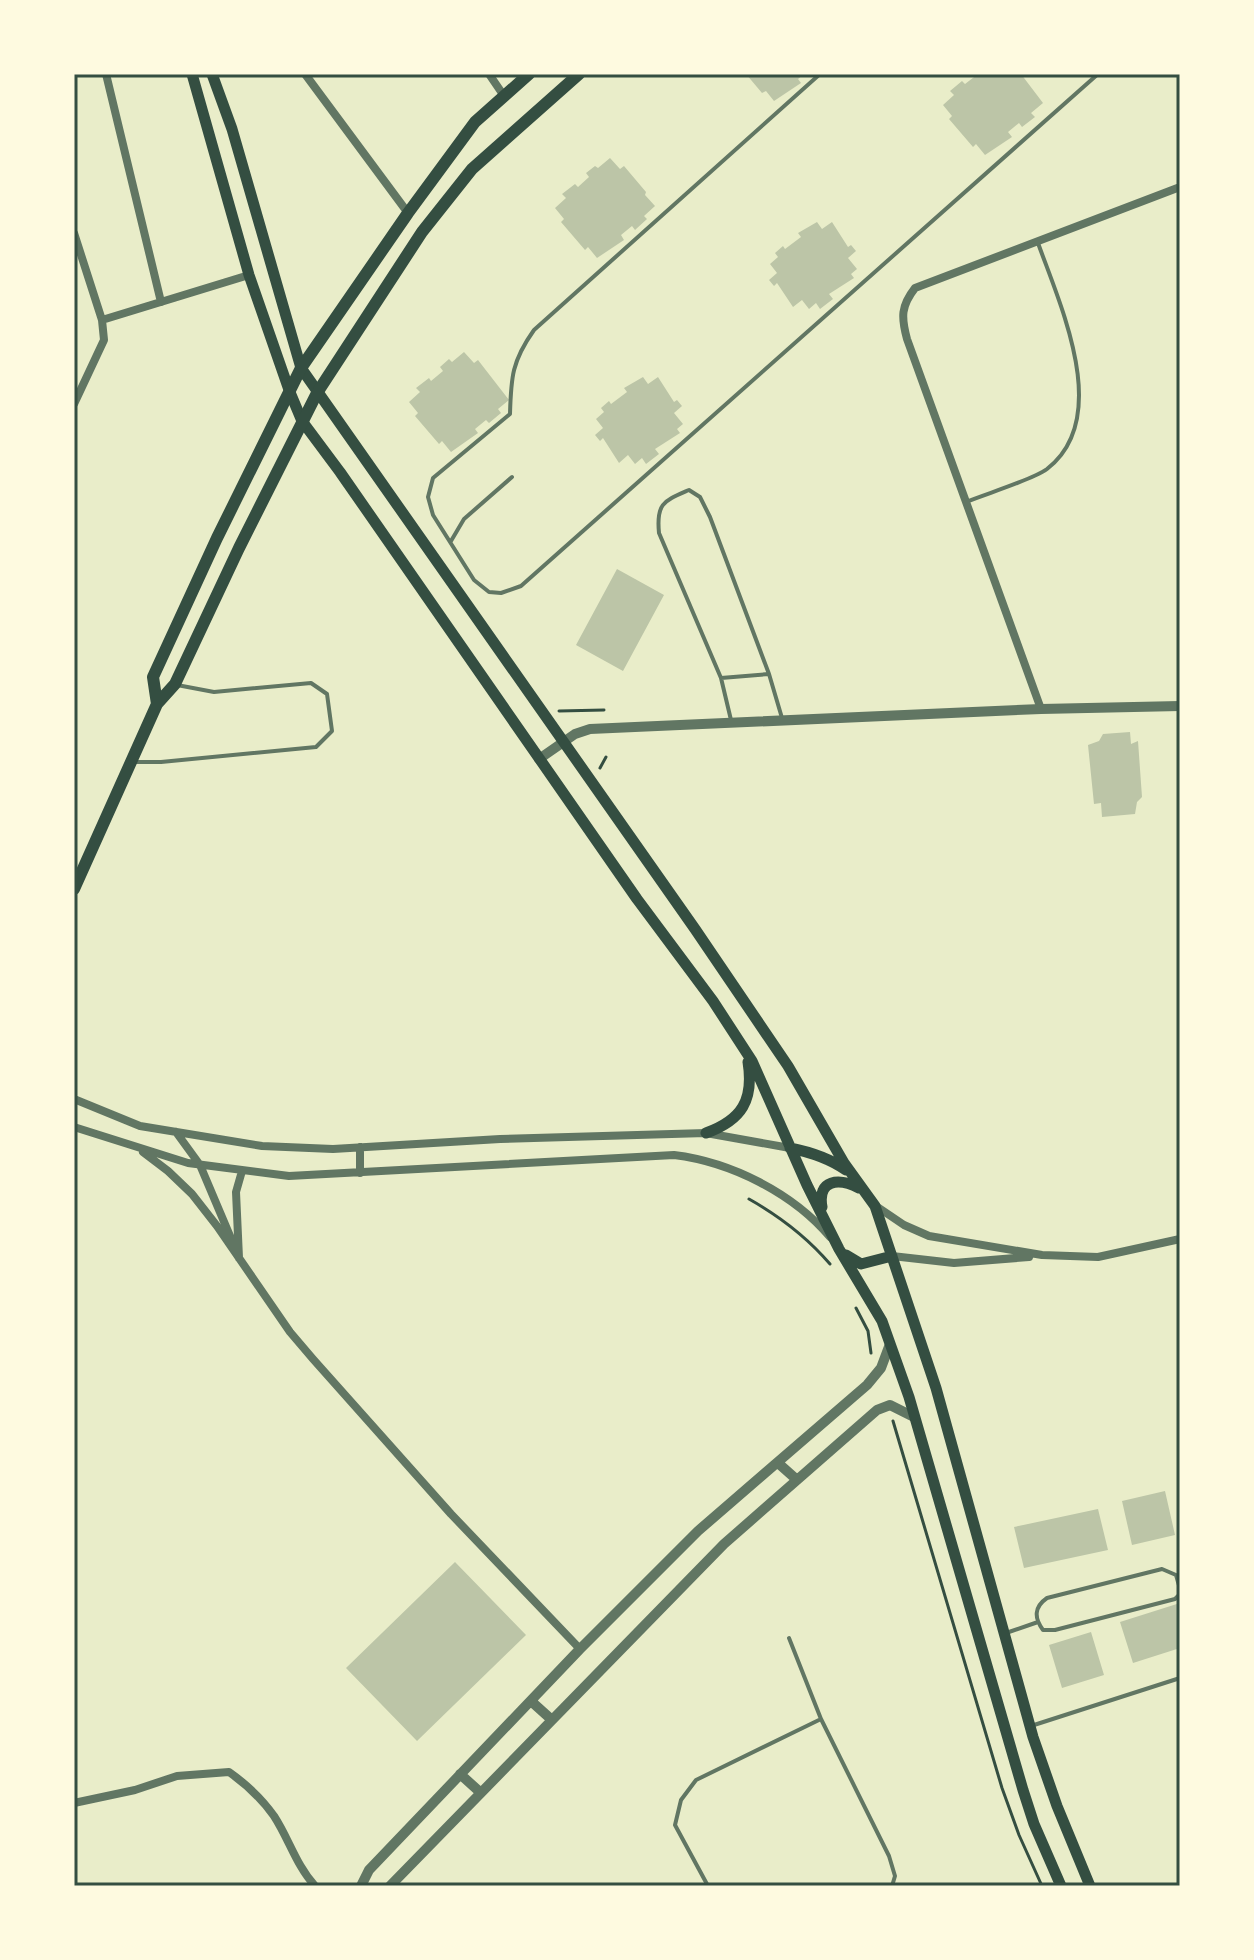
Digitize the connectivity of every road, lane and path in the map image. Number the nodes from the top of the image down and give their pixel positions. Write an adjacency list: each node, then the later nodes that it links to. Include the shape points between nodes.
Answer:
1 (106, 74): 16 (street)
2 (192, 74): 15 (main road)
3 (212, 74): 18 (main road)
4 (305, 74): 12 (street)
5 (489, 74): 10 (street)
6 (529, 74): 10 (main road)
7 (579, 74): 20 (main road, via 472,169 422,232)
8 (820, 74): 25 (lane, via 534,330 518,353 510,414 433,478 428,497)
9 (1098, 74): 25 (lane, via 521,586 489,592 474,580)
10 (504, 96): 12 (main road, via 475,122)
11 (1180, 187): 14 (street)
12 (408, 213): 18 (main road)
13 (74, 233): 17 (street)
14 (1038, 242): 24 (lane, via 1075,348 1079,415 1063,453 1045,471); 24 (street, via 915,288 904,302 907,339)
15 (249, 275): 16 (street); 19 (main road)
16 (161, 302): 17 (street)
17 (102, 320): 21 (street, via 104,340)
18 (301, 368): 19 (main road); 20 (main road)
19 (289, 390): 22 (main road); 29 (main road, via 153,677)
20 (317, 393): 22 (main road); 36 (main road)
21 (74, 404)
22 (302, 421): 28 (main road); 37 (main road)
23 (512, 477): 25 (lane, via 464,519)
24 (966, 502): 32 (street)
25 (450, 542)
26 (769, 674): 27 (lane); 27 (lane, via 710,517 700,497 689,490 665,500 657,515 659,533); 34 (lane)
27 (721, 678): 35 (lane)
28 (175, 684): 29 (main road); 38 (lane, via 214,692 311,683 327,694 332,731 316,747)
29 (157, 704): 38 (main road)
30 (1180, 706): 32 (street)
31 (550, 707): 33 (path, via 572,713)
32 (1041, 709): 34 (street)
33 (604, 710)
34 (783, 721): 35 (street)
35 (732, 723): 36 (street, via 590,729)
36 (562, 743): 37 (street); 51 (main road, via 788,1066)
37 (539, 759): 40 (main road)
38 (131, 762): 39 (main road)
39 (74, 889)
40 (747, 1053): 44 (main road, via 751,1077 746,1100 728,1124); 47 (main road)
41 (74, 1099): 43 (street, via 140,1126)
42 (74, 1127): 45 (street)
43 (176, 1132): 46 (street, via 262,1146); 48 (street)
44 (706, 1133): 46 (street); 47 (street)
45 (136, 1147): 48 (street); 60 (street, via 192,1194)
46 (360, 1147): 50 (street)
47 (790, 1148): 51 (main road, via 835,1162); 55 (main road)
48 (200, 1165): 49 (street); 60 (street)
49 (242, 1171): 50 (street, via 289,1176); 60 (street, via 236,1192)
50 (360, 1173): 57 (street, via 693,1157 777,1192)
51 (850, 1173): 52 (main road)
52 (861, 1189): 54 (main road); 55 (main road, via 847,1182 824,1188 820,1194)
53 (749, 1199): 61 (path, via 780,1216)
54 (873, 1204): 58 (street, via 929,1236); 59 (main road)
55 (826, 1223): 57 (main road)
56 (1180, 1239): 58 (street, via 1098,1257)
57 (839, 1249): 59 (main road, via 861,1264); 63 (main road)
58 (1042, 1255): 59 (street, via 954,1263)
59 (892, 1256): 71 (main road, via 936,1388)
60 (239, 1259): 73 (street, via 313,1359)
61 (831, 1265)
62 (855, 1307): 64 (path, via 868,1331)
63 (890, 1344): 65 (main road); 67 (street, via 867,1385)
64 (871, 1361)
65 (914, 1417): 68 (street, via 885,1406); 88 (main road, via 1023,1790)
66 (893, 1421): 87 (path, via 1002,1788)
67 (778, 1463): 68 (street); 73 (street, via 698,1531)
68 (796, 1479): 77 (street, via 724,1544)
69 (1180, 1592): 70 (lane, via 1175,1599 1055,1630 1043,1630); 70 (lane, via 1176,1575 1162,1569 1047,1598 1039,1603)
70 (1038, 1622): 71 (lane)
71 (1004, 1634): 78 (main road)
72 (789, 1638): 76 (lane)
73 (580, 1649): 75 (street)
74 (1180, 1678): 78 (lane)
75 (532, 1702): 77 (street); 79 (street)
76 (821, 1719): 85 (lane, via 696,1780 681,1800 675,1825); 86 (lane, via 889,1856)
77 (552, 1720): 80 (street)
78 (1030, 1726): 89 (main road)
79 (460, 1774): 80 (street); 83 (street, via 369,1870)
80 (481, 1793): 84 (street)
81 (74, 1803): 82 (street, via 177,1776 229,1772 274,1816)
82 (315, 1886)
83 (361, 1886)
84 (390, 1886)
85 (708, 1886)
86 (892, 1886)
87 (1042, 1886)
88 (1061, 1886)
89 (1090, 1886)

